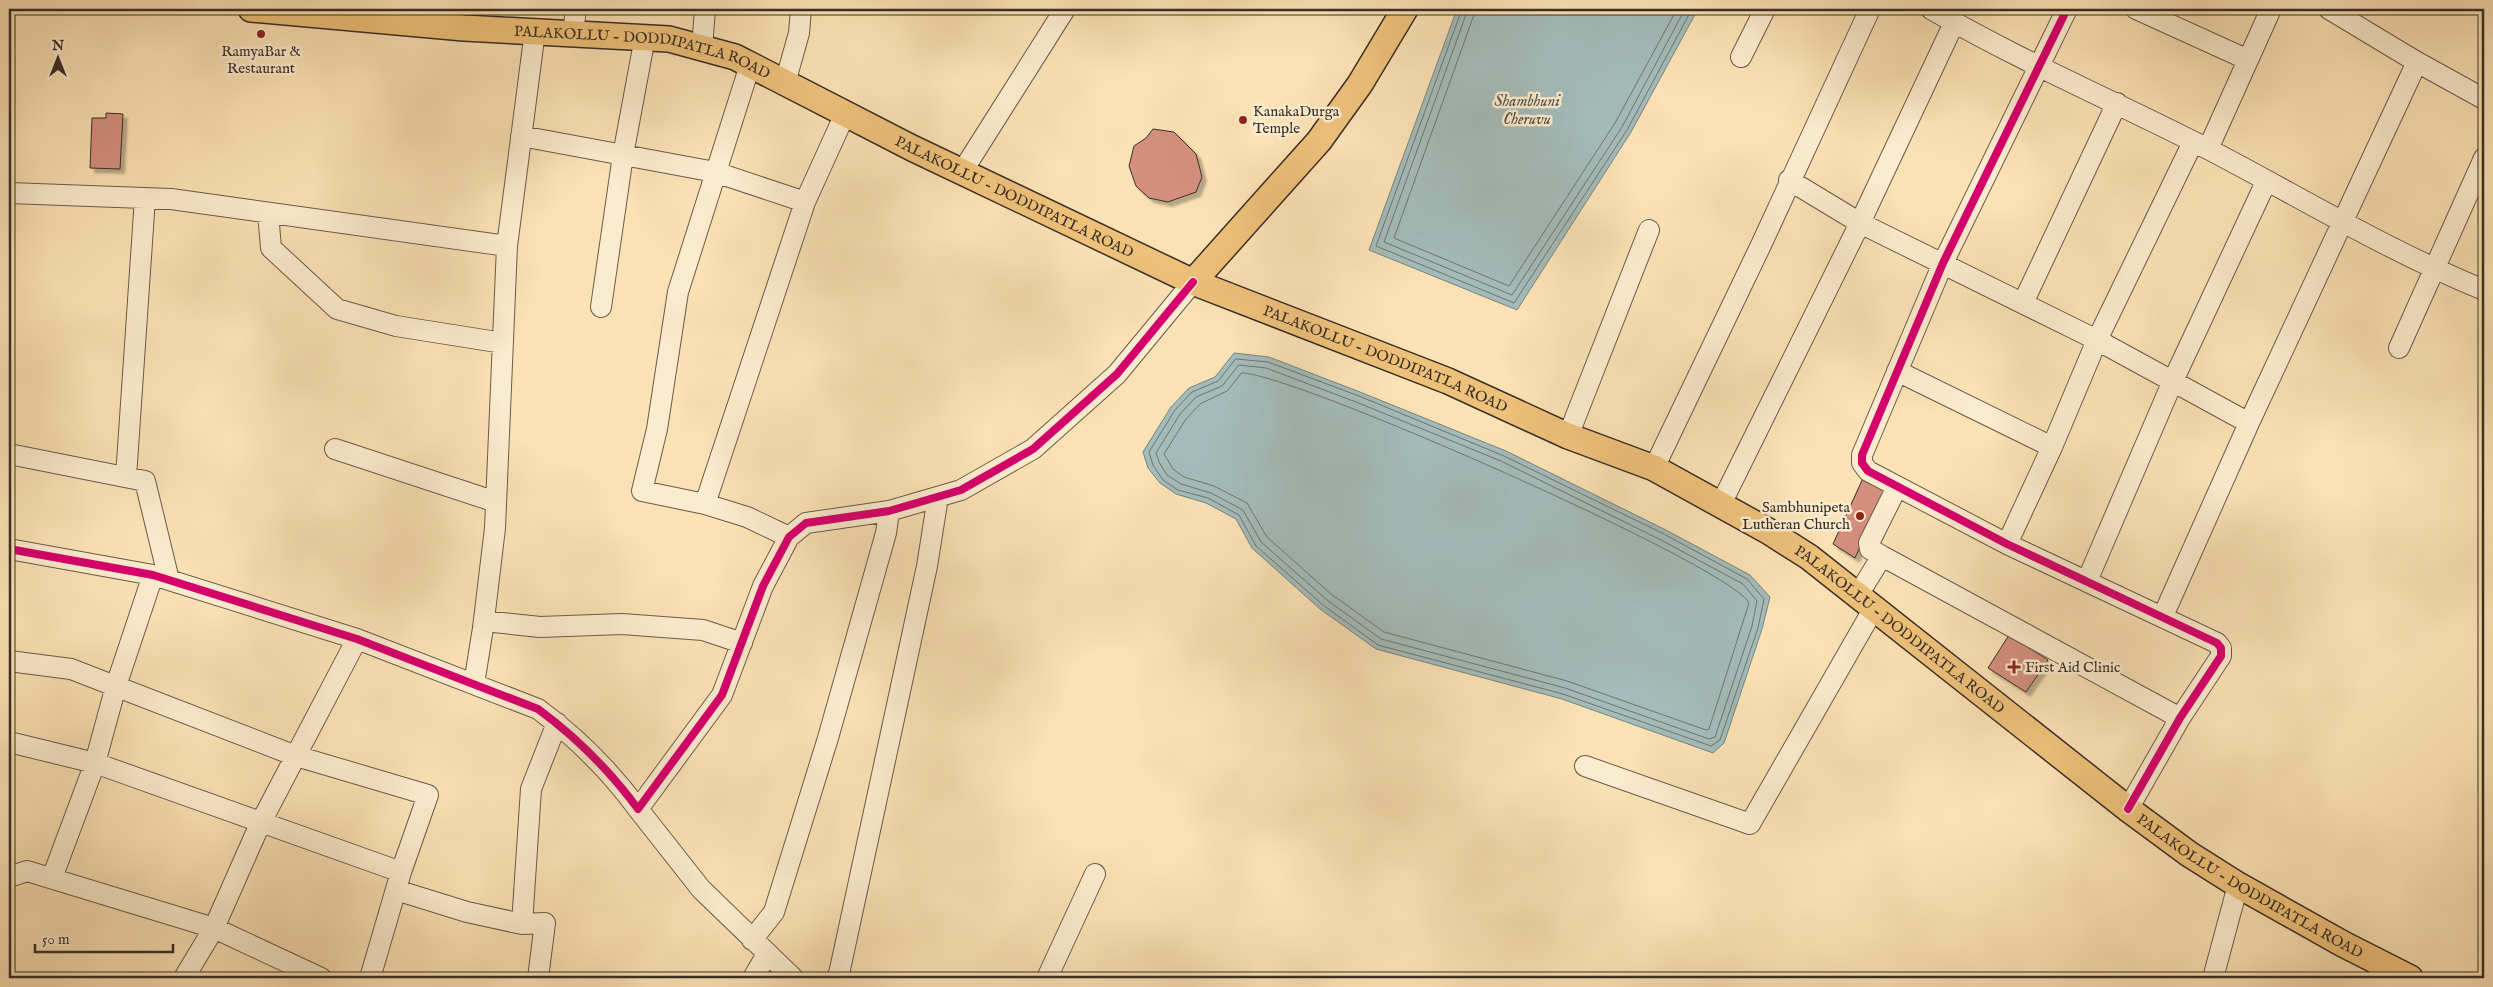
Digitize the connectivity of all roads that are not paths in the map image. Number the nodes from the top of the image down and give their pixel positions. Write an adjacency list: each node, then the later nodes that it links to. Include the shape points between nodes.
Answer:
1 (251, 9): 16 (main road, PALAKOLLU - DODDIPATLA ROAD)
2 (705, 9): 18 (street)
3 (801, 9): 24 (street, via 799,33)
4 (1065, 9): 33 (street)
5 (1405, 9): 46 (main road, via 1360,84 1319,141)
6 (1765, 9): 19 (street)
7 (1870, 9): 34 (street)
8 (1931, 9): 15 (street)
9 (2068, 9): 23 (street)
10 (2136, 9): 13 (street)
11 (2271, 9): 20 (street)
12 (2328, 9): 21 (street)
13 (2167, 15): 20 (street)
14 (574, 21): 16 (main road, PALAKOLLU - DODDIPATLA ROAD); 17 (main road, PALAKOLLU - DODDIPATLA ROAD)
15 (1954, 23): 23 (street); 40 (street)
16 (535, 31): 28 (street)
17 (645, 38): 18 (main road, PALAKOLLU - DODDIPATLA ROAD, via 669,39); 30 (street)
18 (702, 48): 22 (main road, PALAKOLLU - DODDIPATLA ROAD)
19 (1741, 58)
20 (2246, 59): 29 (street)
21 (2417, 62): 25 (street); 41 (street)
22 (750, 65): 24 (main road, PALAKOLLU - DODDIPATLA ROAD); 32 (street)
23 (2039, 65): 26 (street); 44 (street)
24 (785, 83): 27 (main road, PALAKOLLU - DODDIPATLA ROAD)
25 (2484, 99)
26 (2118, 103): 29 (street); 48 (street)
27 (845, 114): 33 (main road, PALAKOLLU - DODDIPATLA ROAD); 38 (street)
28 (521, 136): 30 (street); 43 (street)
29 (2200, 145): 35 (street); 50 (street)
30 (623, 155): 32 (street); 49 (street)
31 (2484, 158): 45 (street)
32 (715, 172): 38 (street); 65 (street, via 678,292 657,429 642,491)
33 (962, 172): 46 (main road, PALAKOLLU - DODDIPATLA ROAD)
34 (1789, 180): 40 (street); 60 (street)
35 (2266, 182): 41 (street); 54 (street)
36 (9, 193): 37 (street)
37 (145, 198): 39 (street); 61 (street)
38 (805, 202): 65 (street)
39 (268, 212): 43 (street); 51 (street, via 271,248 338,309 396,326)
40 (1860, 222): 44 (street); 66 (street)
41 (2342, 223): 45 (street); 55 (street)
42 (1649, 230): 56 (street)
43 (507, 246): 51 (street)
44 (1943, 263): 48 (street); 53 (street)
45 (2436, 270): 47 (street); 52 (street)
46 (1193, 282): 56 (main road, PALAKOLLU - DODDIPATLA ROAD, via 1448,381); 63 (street, via 1117,374 1033,449 960,490)
47 (2484, 290)
48 (2023, 303): 50 (street)
49 (600, 307)
50 (2097, 340): 54 (street); 57 (street)
51 (503, 343): 64 (street)
52 (2399, 348)
53 (1897, 371): 57 (street); 62 (street, via 1862,455 1862,463 1868,471)
54 (2172, 383): 55 (street); 73 (street)
55 (2249, 423): 75 (street)
56 (1568, 436): 60 (main road, PALAKOLLU - DODDIPATLA ROAD)
57 (2052, 447): 69 (street)
58 (335, 449): 64 (street)
59 (9, 454): 61 (street)
60 (1654, 468): 66 (main road, PALAKOLLU - DODDIPATLA ROAD)
61 (126, 477): 72 (street, via 145,481)
62 (1897, 487): 69 (street); 71 (street, via 1869,543 1870,549)
63 (938, 497): 67 (street); 105 (street, via 926,575)
64 (496, 502): 76 (street)
65 (705, 504): 68 (street, via 747,517)
66 (1721, 504): 74 (main road, PALAKOLLU - DODDIPATLA ROAD, via 1809,558)
67 (889, 511): 68 (street, via 806,524); 98 (street, via 886,533 828,738 774,912)
68 (789, 537): 78 (street, via 763,586)
69 (2007, 544): 73 (street)
70 (9, 549): 72 (street)
71 (1882, 556): 74 (street); 82 (street)
72 (161, 577): 77 (street); 81 (street)
73 (2087, 581): 75 (street)
74 (1866, 602): 87 (street, via 1750,824); 89 (main road, PALAKOLLU - DODDIPATLA ROAD)
75 (2162, 616): 82 (street, via 2221,648 2221,656)
76 (484, 621): 78 (street, via 540,627 622,624 703,630); 80 (street)
77 (357, 639): 80 (street); 85 (street)
78 (742, 643): 88 (street, via 722,695)
79 (9, 661): 81 (street, via 70,668)
80 (474, 684): 83 (street, via 538,709)
81 (116, 686): 85 (street); 86 (street)
82 (2180, 718): 89 (street)
83 (557, 722): 88 (street, via 614,779); 96 (street, via 531,789)
84 (9, 742): 86 (street)
85 (296, 756): 90 (street); 94 (street, via 428,795)
86 (95, 764): 90 (street); 93 (street)
87 (1585, 766)
88 (638, 809): 98 (street, via 701,889)
89 (2128, 809): 95 (main road, PALAKOLLU - DODDIPATLA ROAD)
90 (260, 824): 94 (street); 97 (street)
91 (1095, 874): 106 (street)
92 (9, 877): 93 (street, via 27,871)
93 (52, 878): 97 (street)
94 (399, 881): 96 (street, via 467,912); 101 (street)
95 (2238, 885): 107 (street); 108 (main road, PALAKOLLU - DODDIPATLA ROAD)
96 (522, 924): 102 (street, via 545,923)
97 (214, 928): 99 (street); 100 (street)
98 (759, 947): 103 (street); 104 (street)
99 (184, 978)
100 (320, 978)
101 (370, 978)
102 (538, 978)
103 (753, 978)
104 (794, 978)
105 (836, 978)
106 (1047, 978)
107 (2213, 978)
108 (2410, 978)

